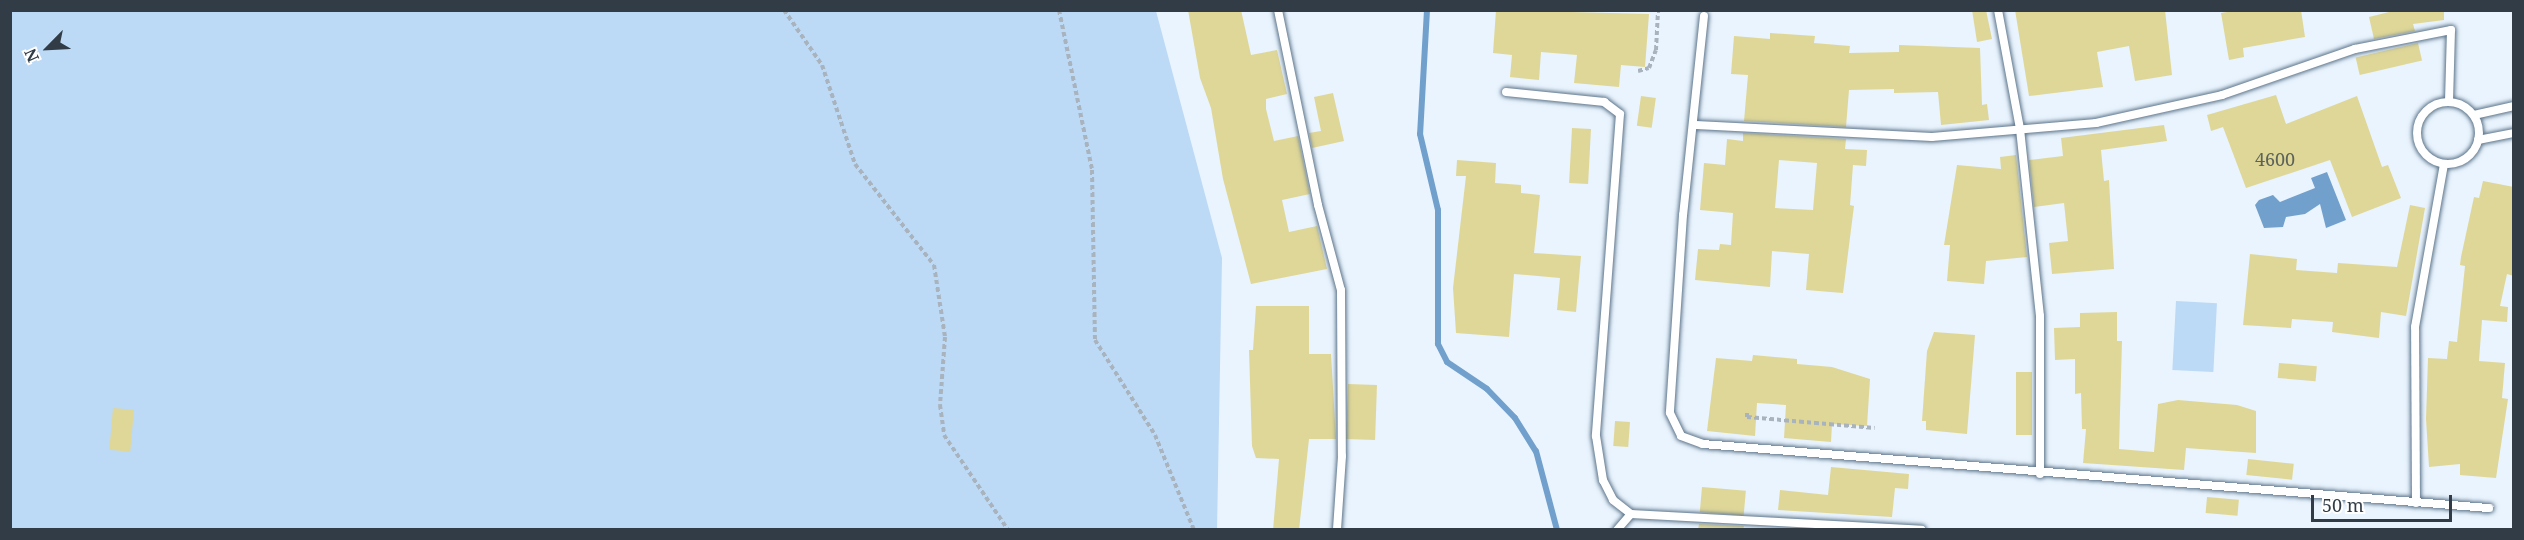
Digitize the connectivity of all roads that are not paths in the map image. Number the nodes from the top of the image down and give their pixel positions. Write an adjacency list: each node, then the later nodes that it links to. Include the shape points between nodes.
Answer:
1 (1278, 10): 17 (lane, via 1318,205 1341,290 1342,456)
2 (1998, 10): 9 (lane)
3 (1704, 16): 8 (lane)
4 (1506, 92): 16 (lane, via 1604,102 1620,114 1596,436 1603,480 1613,500)
5 (2449, 102): 7 (lane); 9 (lane, via 2451,30 2355,49 2222,95 2096,123); 12 (lane, via 2427,110 2416,131 2419,147 2429,159)
6 (2514, 106): 7 (lane)
7 (2474, 115): 11 (lane)
8 (1696, 125): 9 (lane, via 1932,137); 13 (lane, via 1683,215 1670,413 1681,436 1703,444)
9 (2020, 129): 13 (lane, via 2040,316)
10 (2514, 133): 11 (lane)
11 (2478, 141): 12 (lane, via 2459,163)
12 (2444, 165): 14 (lane, via 2415,327)
13 (2040, 474): 14 (lane)
14 (2416, 503): 15 (lane)
15 (2489, 508)
16 (1631, 514): 18 (lane); 19 (lane)
17 (1337, 530)
18 (1617, 530)
19 (1922, 530)

